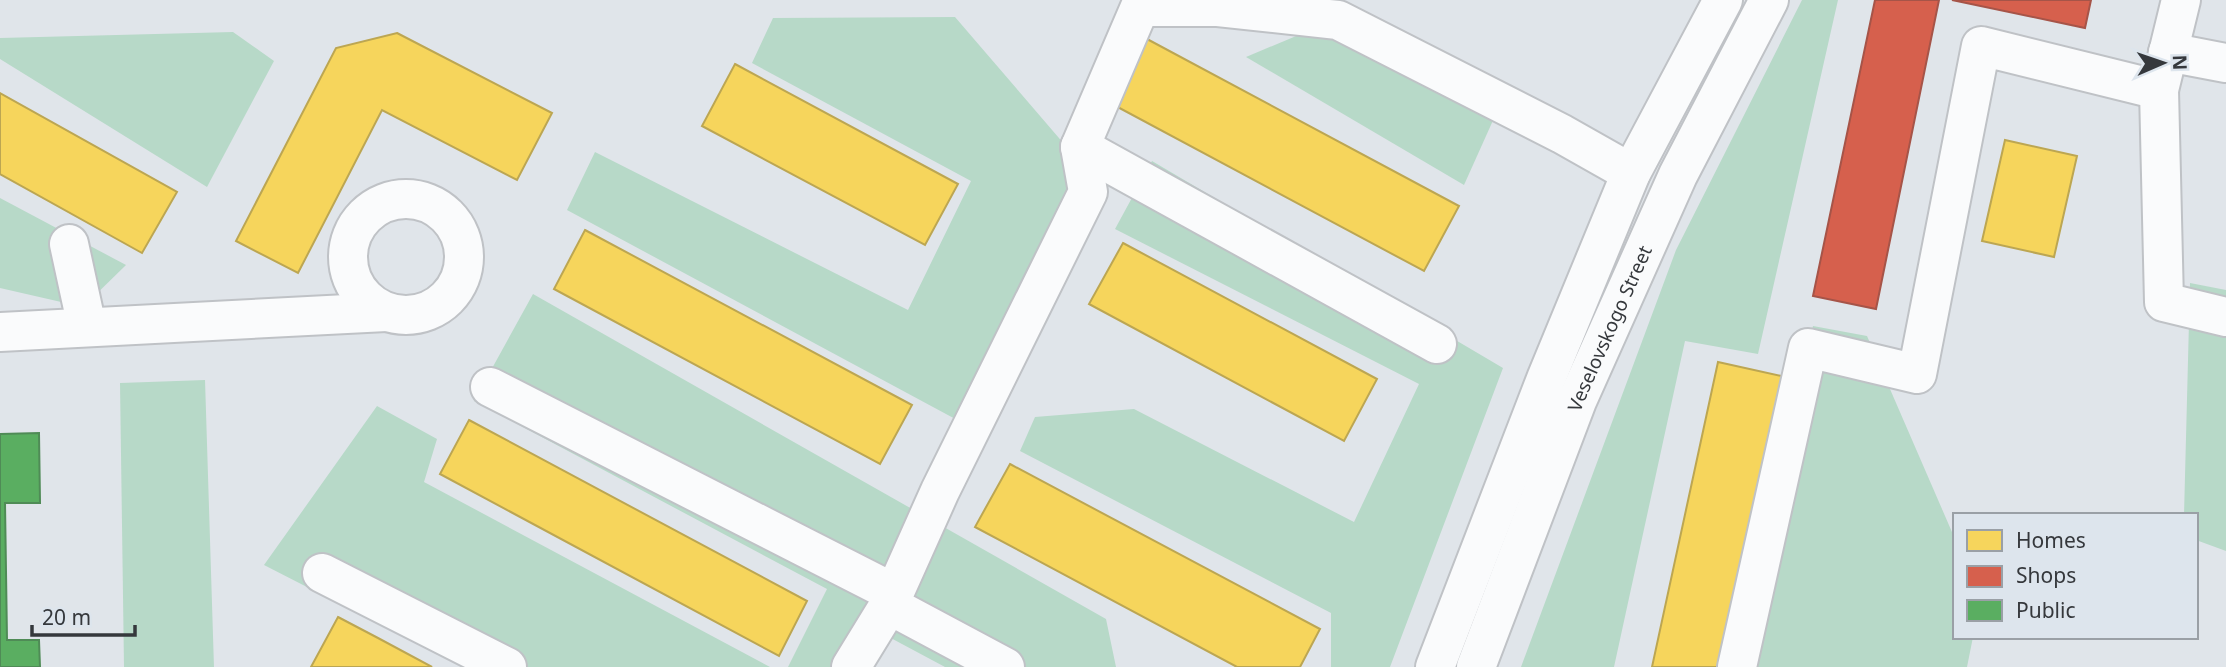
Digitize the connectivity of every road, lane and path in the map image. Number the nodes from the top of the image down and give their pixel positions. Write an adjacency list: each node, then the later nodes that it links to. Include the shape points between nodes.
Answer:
1 (1723, 0): 8 (main road, Veselovskogo Street)
2 (1769, 0): 22 (main road, Veselovskogo Street, via 1678,175 1577,401)
3 (2181, 0): 4 (main road)
4 (2168, 52): 5 (main road); 6 (main road)
5 (2226, 63)
6 (2160, 90): 11 (main road, via 2164,302); 23 (main road, via 1981,46 1917,374 1808,348)
7 (1080, 147): 8 (main road, via 1140,7 1218,7 1338,20); 14 (main road); 17 (main road, via 1088,192 940,491)
8 (1631, 173): 21 (main road, Veselovskogo Street)
9 (69, 244): 12 (main road)
10 (386, 312): 12 (main road)
11 (2226, 317)
12 (87, 327): 13 (main road)
13 (0, 332)
14 (1437, 344)
15 (491, 387): 17 (main road)
16 (322, 573): 18 (main road)
17 (892, 599): 19 (main road); 20 (main road)
18 (507, 667)
19 (851, 667)
20 (1005, 667)
21 (1434, 667)
22 (1476, 667)
23 (1737, 667)

